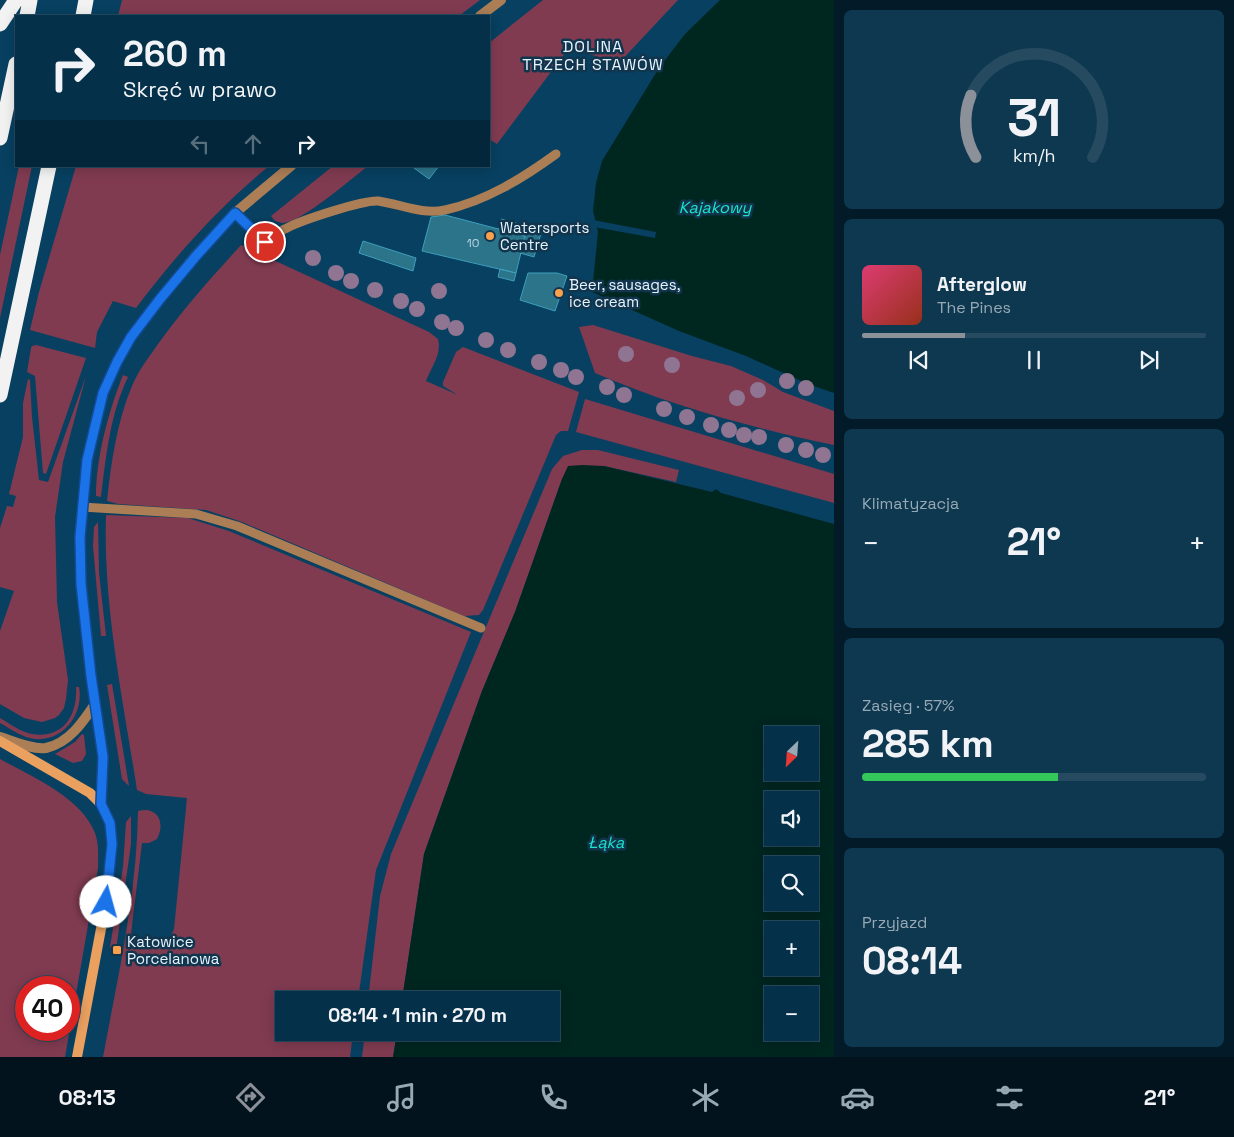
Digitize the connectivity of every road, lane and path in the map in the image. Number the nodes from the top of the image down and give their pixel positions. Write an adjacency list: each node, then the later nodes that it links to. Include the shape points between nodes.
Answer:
1 (16, 0): 8 (highway)
2 (30, 0): 5 (highway)
3 (86, 0): 6 (highway)
4 (501, 0): 7 (street)
5 (27, 15)
6 (83, 15)
7 (481, 15)
8 (0, 24)
9 (15, 69): 10 (highway)
10 (0, 138)
11 (556, 154): 14 (lane, via 524,177 484,197 444,210 423,211 376,201 336,210 287,227 265,242)
12 (50, 167): 15 (highway)
13 (290, 167): 14 (street)
14 (235, 213): 16 (street, via 160,299 131,337 117,362 103,393 94,427)
15 (0, 395)
16 (82, 507): 17 (lane, via 196,514 237,526); 18 (street, via 81,584)
17 (481, 628)
18 (95, 704): 19 (street, via 84,722 67,738 45,748); 21 (street, via 103,757)
19 (0, 737)
20 (0, 741): 21 (street, via 70,780)
21 (101, 804): 22 (street, via 110,823 110,870)
22 (77, 1057)

